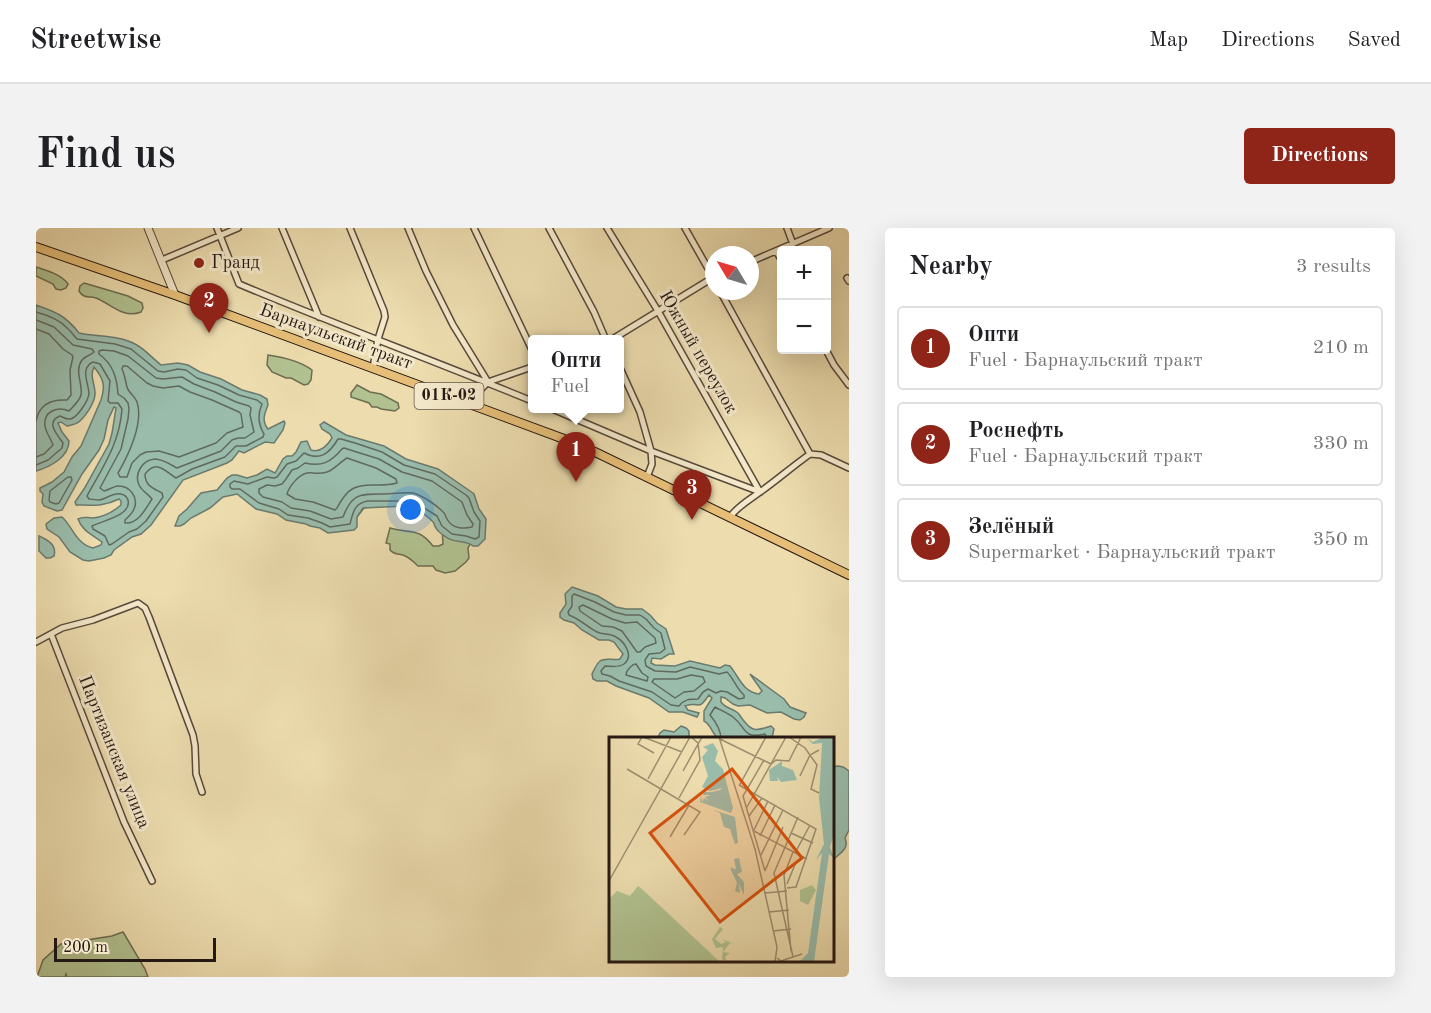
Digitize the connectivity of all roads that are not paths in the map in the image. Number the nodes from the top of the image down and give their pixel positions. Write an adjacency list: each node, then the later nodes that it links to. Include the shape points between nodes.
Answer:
1 (148, 228): 18 (street)
2 (217, 228): 13 (street)
3 (238, 228): 13 (street)
4 (282, 228): 24 (street)
5 (350, 228): 27 (street, via 384,310)
6 (408, 228): 33 (street, via 453,325)
7 (474, 228): 28 (street)
8 (549, 228): 25 (street)
9 (607, 228): 23 (street, Южный переулок)
10 (685, 228): 19 (street)
11 (787, 228): 14 (street)
12 (829, 228): 14 (street)
13 (220, 236): 18 (street); 24 (street, via 239,284)
14 (793, 244): 16 (street)
15 (36, 247): 21 (main road, Барнаульский тракт / 01К-02)
16 (776, 251): 17 (street)
17 (759, 258)
18 (162, 260): 21 (street)
19 (705, 262)
20 (705, 283): 23 (street)
21 (175, 295): 30 (main road, Барнаульский тракт / 01К-02)
22 (725, 300): 39 (street)
23 (658, 311): 26 (street); 42 (street, Южный переулок)
24 (319, 317): 27 (street)
25 (604, 335)
26 (618, 335)
27 (378, 339): 30 (street); 33 (street)
28 (528, 342)
29 (828, 354): 34 (street)
30 (373, 368): 36 (main road, Барнаульский тракт / 01К-02)
31 (528, 368): 33 (street)
32 (624, 377): 38 (street)
33 (488, 382): 35 (street); 36 (street)
34 (849, 385)
35 (528, 399)
36 (468, 403): 41 (main road, Барнаульский тракт / 01К-02, via 564,439)
37 (562, 413): 38 (street)
38 (651, 451): 41 (street); 42 (street)
39 (810, 454): 40 (street); 42 (street)
40 (849, 468)
41 (648, 477): 43 (main road, Барнаульский тракт / 01К-02)
42 (760, 492): 43 (street, via 737,507)
43 (730, 517): 44 (main road, Барнаульский тракт / 01К-02)
44 (849, 575)
45 (51, 634): 46 (street); 47 (street, via 138,603 145,608 194,735 196,774); 48 (street, Партизанская улица, via 124,822)
46 (36, 642)
47 (202, 792)
48 (152, 881)

